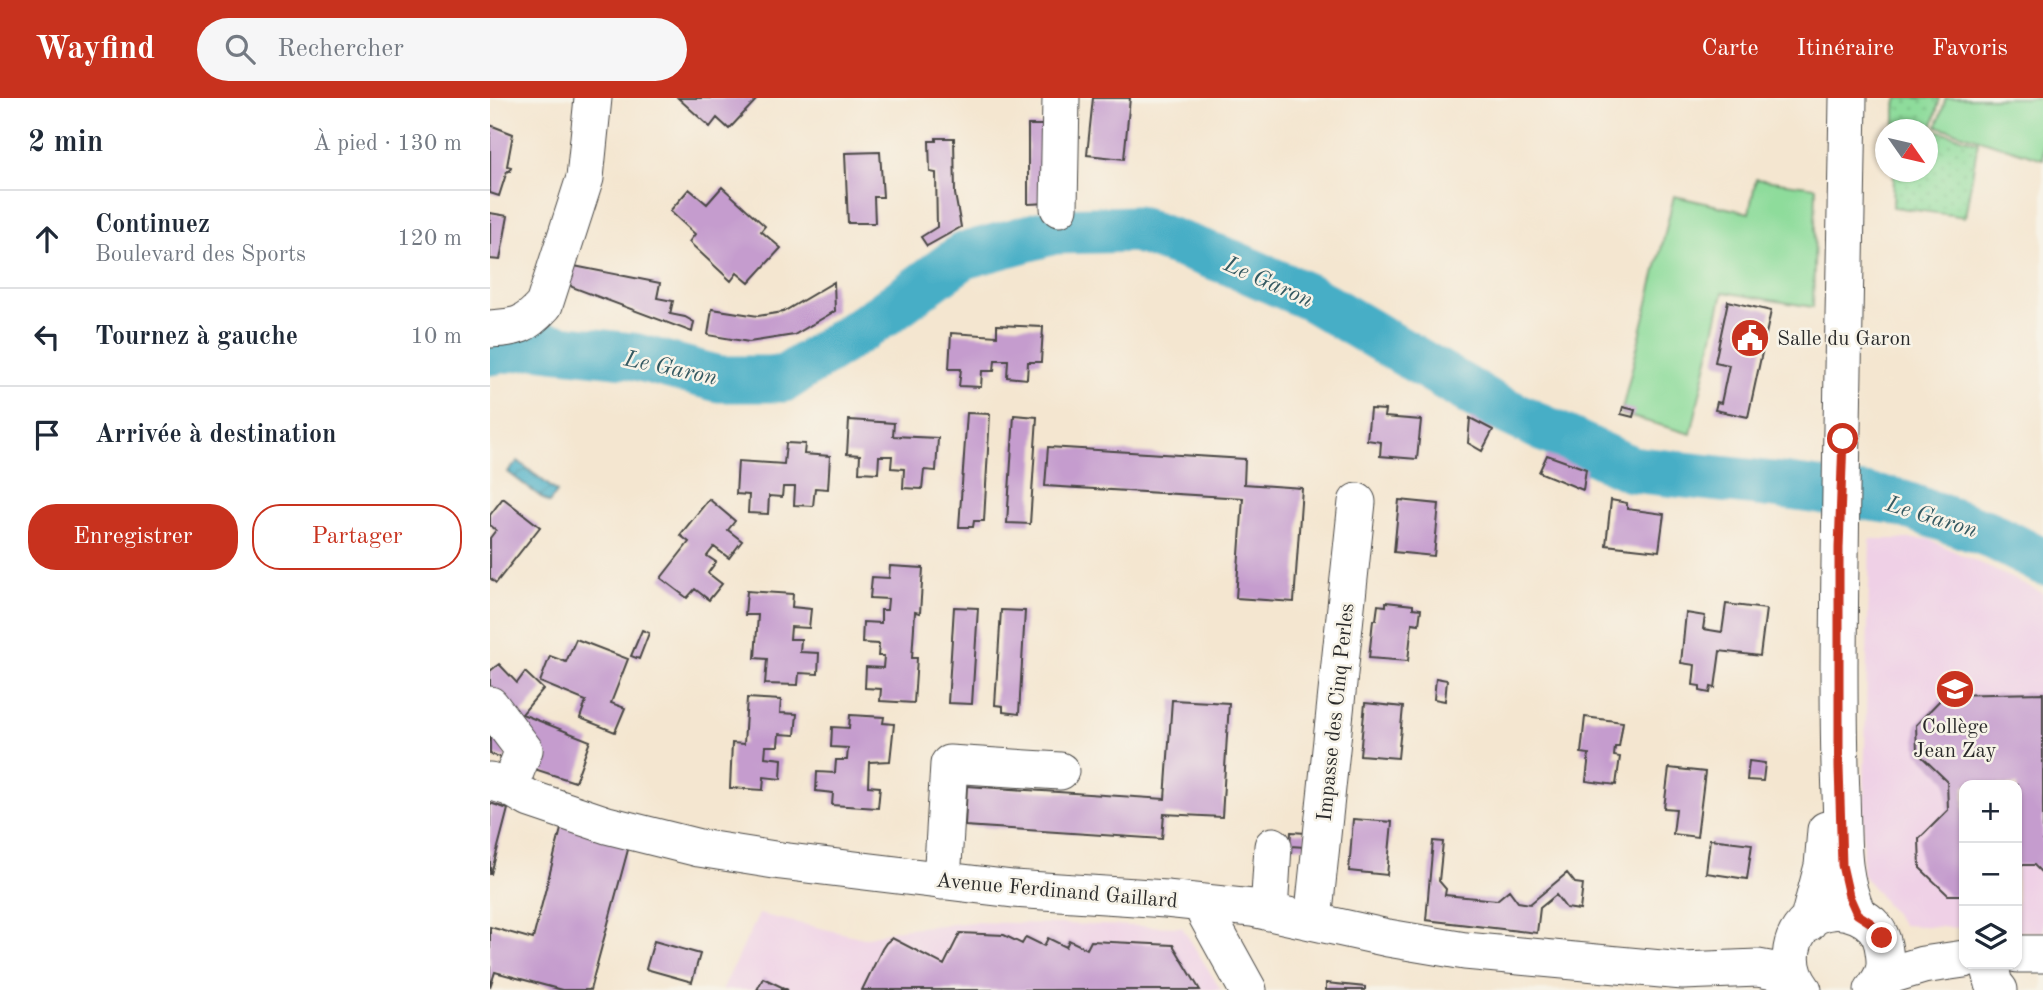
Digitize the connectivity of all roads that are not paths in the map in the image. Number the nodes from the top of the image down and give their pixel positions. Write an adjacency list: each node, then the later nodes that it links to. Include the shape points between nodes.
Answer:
1 (593, 98): 5 (street, via 585,178 544,304 516,327)
2 (1061, 98): 4 (street)
3 (1848, 98): 8 (street)
4 (1059, 208)
5 (490, 329)
6 (1357, 502): 15 (street, Impasse des Cinq Perles)
7 (490, 705): 10 (street, via 524,750)
8 (1839, 767): 16 (street, via 1842,865 1849,896); 17 (street, via 1823,866)
9 (1060, 771): 12 (street, via 949,764)
10 (500, 784): 12 (street, Avenue Ferdinand Gaillard, via 607,825 699,848)
11 (1273, 846): 14 (street)
12 (942, 881): 13 (street, Avenue Ferdinand Gaillard)
13 (1200, 903): 14 (street, Avenue Ferdinand Gaillard); 26 (street)
14 (1269, 912): 15 (street, Avenue Ferdinand Gaillard)
15 (1313, 921): 22 (street, Avenue Ferdinand Gaillard, via 1465,951)
16 (1869, 926): 17 (street, Avenue Ferdinand Gaillard, via 1839,910 1817,915); 18 (street, Avenue Ferdinand Gaillard); 24 (street, via 1886,961)
17 (1803, 927): 22 (street, Avenue Ferdinand Gaillard, via 1771,946 1741,956); 25 (street, via 1791,951 1791,970)
18 (1959, 950)
19 (2022, 954): 20 (street)
20 (2043, 954)
21 (1959, 960): 24 (street, via 1923,965)
22 (1632, 966): 25 (street, Avenue Ferdinand Gaillard, via 1683,971 1759,968 1780,972)
23 (1990, 969): 27 (street)
24 (1878, 984)
25 (1799, 985)
26 (1248, 990)
27 (1999, 990)

